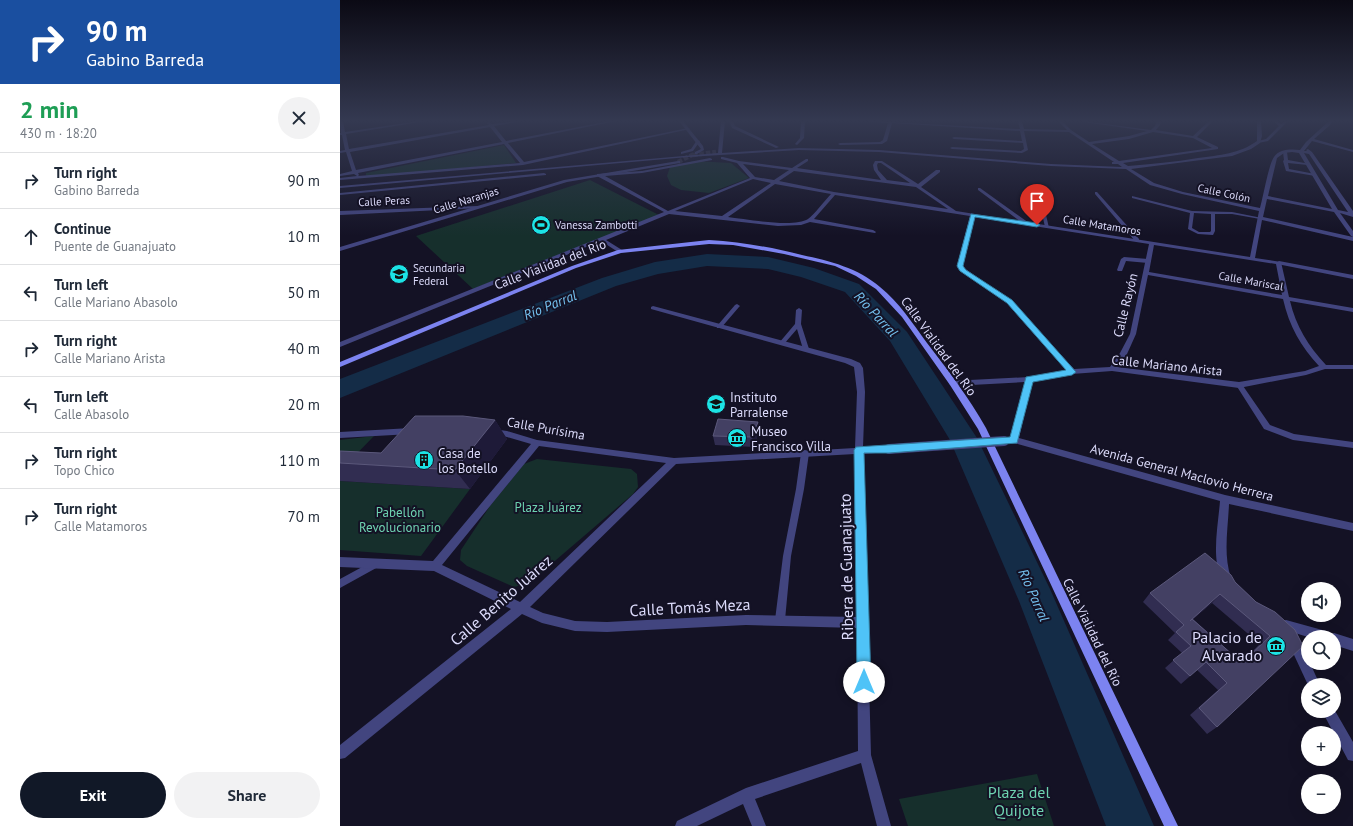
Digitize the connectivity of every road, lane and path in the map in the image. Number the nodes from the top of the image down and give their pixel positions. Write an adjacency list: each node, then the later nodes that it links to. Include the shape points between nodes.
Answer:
1 (1315, 159): 38 (street)
2 (351, 160): 27 (street)
3 (414, 160): 27 (street)
4 (519, 160): 23 (street)
5 (544, 160): 23 (street)
6 (648, 160): 40 (street)
7 (694, 160): 44 (street)
8 (702, 160): 30 (street, via 642,172)
9 (729, 160): 20 (street)
10 (806, 160): 26 (street)
11 (923, 160): 25 (street, via 1077,171)
12 (987, 160): 25 (street)
13 (1111, 160): 22 (street, Calle Colón)
14 (1139, 160): 22 (street)
15 (1200, 160): 25 (street)
16 (1275, 160): 47 (street)
17 (1305, 160): 24 (street)
18 (1285, 161): 24 (lane); 31 (lane, via 1288,171)
19 (678, 162): 30 (street)
20 (739, 162): 26 (street); 33 (street)
21 (1054, 162): 22 (street)
22 (1116, 163): 25 (street, Calle Colón)
23 (523, 164): 32 (street)
24 (1308, 164): 31 (street)
25 (1125, 168): 51 (street, Calle Colón, via 1144,180 1164,188)
26 (793, 169): 35 (street); 37 (street)
27 (354, 171): 29 (street); 32 (street)
28 (938, 171): 39 (street)
29 (340, 174)
30 (599, 175): 50 (street, Calle Naranjas, via 566,180); 54 (street)
31 (1314, 175): 36 (street)
32 (359, 178): 34 (street)
33 (753, 178): 37 (street, Calle Matamoros); 54 (street)
34 (340, 179)
35 (885, 181): 39 (street); 39 (street, via 876,170 876,163 882,162)
36 (1318, 181): 38 (street); 53 (street)
37 (774, 182): 42 (street, Calle Matamoros); 62 (street)
38 (1330, 182): 48 (street)
39 (918, 186): 57 (street)
40 (340, 187)
41 (979, 189): 65 (lane)
42 (834, 193): 57 (street, Calle Matamoros); 64 (street)
43 (1096, 193): 71 (lane)
44 (340, 194)
45 (1040, 197): 66 (lane)
46 (1134, 197): 55 (lane)
47 (1265, 197): 51 (street); 53 (street)
48 (1346, 205): 49 (street); 60 (street)
49 (1353, 206)
50 (478, 207): 52 (street, Calle Peras); 73 (street, Calle Naranjas)
51 (1262, 210): 63 (street)
52 (364, 211): 56 (street, Calle Peras); 61 (street)
53 (1336, 211): 60 (street); 68 (street)
54 (667, 212): 62 (street); 69 (street)
55 (1192, 212): 58 (lane); 58 (lane, via 1190,229 1204,235 1213,231)
56 (340, 213)
57 (957, 213): 59 (street, Calle Matamoros)
58 (1213, 213): 63 (lane, via 1232,213)
59 (973, 215): 65 (street, Calle Matamoros); 95 (street, via 960,266 963,271 1009,302)
60 (1352, 215)
61 (340, 218)
62 (723, 218): 64 (street, via 791,224)
63 (1260, 218): 70 (street); 75 (street)
64 (810, 220): 67 (street)
65 (1027, 224): 66 (street, Calle Matamoros)
66 (1047, 227): 71 (street, Calle Matamoros)
67 (873, 232)
68 (1353, 235)
69 (601, 239): 74 (street, Calle Vialidad del Río); 89 (street)
70 (1353, 239)
71 (1137, 240): 72 (street, Calle Matamoros)
72 (1152, 243): 75 (street, Calle Matamoros); 76 (street, Calle Rayón)
73 (340, 250)
74 (620, 252): 91 (main road, Calle Vialidad del Río, via 574,267); 97 (main road, Calle Vialidad del Río, via 709,242 733,243 837,265 878,288 904,316)
75 (1252, 259): 77 (street, Calle Matamoros)
76 (1148, 261): 78 (lane, via 1124,259); 79 (street, Calle Rayón)
77 (1279, 264): 80 (lane, Calle Matamoros); 81 (street)
78 (1120, 270)
79 (1146, 273): 81 (street, Calle Mariscal); 94 (street, Calle Rayón, via 1133,334 1124,354)
80 (1353, 277)
81 (1286, 297): 85 (street, Calle Mariscal); 92 (street, via 1292,324)
82 (737, 306): 87 (lane)
83 (653, 308): 87 (street)
84 (799, 310): 86 (lane)
85 (1353, 310)
86 (798, 324): 88 (lane); 90 (lane)
87 (719, 327): 88 (street)
88 (782, 343): 90 (street)
89 (340, 345)
90 (806, 350): 105 (street, Ribera de Guanajuato, via 854,363 859,368)
91 (340, 365)
92 (1324, 367): 93 (street, Calle Mariano Arista); 98 (street, Calle Mariano Arista, via 1306,373)
93 (1353, 367)
94 (1112, 369): 95 (street, Calle Mariano Arista); 98 (street, Calle Mariano Arista)
95 (1072, 372): 96 (street, Calle Mariano Arista)
96 (1029, 380): 97 (street, Calle Mariano Arista); 102 (street)
97 (953, 383): 130 (main road, Calle Vialidad del Río, via 982,428)
98 (1239, 385): 104 (lane, via 1267,427 1292,437)
99 (424, 430): 101 (street)
100 (486, 432): 103 (street, Calle Purísima, via 507,434)
101 (340, 435)
102 (1009, 441): 105 (street, Avenida General Maclovio Herrera, bridge); 108 (street, Avenida General Maclovio Herrera)
103 (537, 443): 107 (street, Calle Purísima); 112 (street)
104 (1353, 445)
105 (859, 450): 106 (street, Calle Purísima); 117 (street, Ribera de Guanajuato)
106 (805, 453): 107 (street, Calle Purísima); 116 (lane)
107 (674, 461): 115 (street, Calle Benito Juárez)
108 (1225, 500): 109 (street, Avenida General Maclovio Herrera); 114 (street, via 1223,565 1225,576)
109 (1353, 527)
110 (340, 562): 111 (street)
111 (375, 564): 112 (street); 113 (lane)
112 (435, 566): 115 (street, Calle Tomás Meza)
113 (340, 584)
114 (1231, 586)
115 (522, 607): 116 (street, Calle Tomás Meza, via 542,618 575,626); 123 (street, Calle Benito Juárez)
116 (780, 620): 117 (street, Calle Tomás Meza)
117 (863, 623): 124 (street, Ribera de Guanajuato)
118 (1304, 630): 121 (street, via 1282,623)
119 (1341, 641): 120 (street)
120 (1353, 645)
121 (1301, 660)
122 (1332, 718): 125 (street)
123 (340, 753)
124 (865, 755): 126 (street); 129 (street, Ribera de Guanajuato)
125 (1353, 755)
126 (746, 795): 127 (street); 128 (street)
127 (682, 826)
128 (759, 826)
129 (884, 826)
130 (1172, 826)

